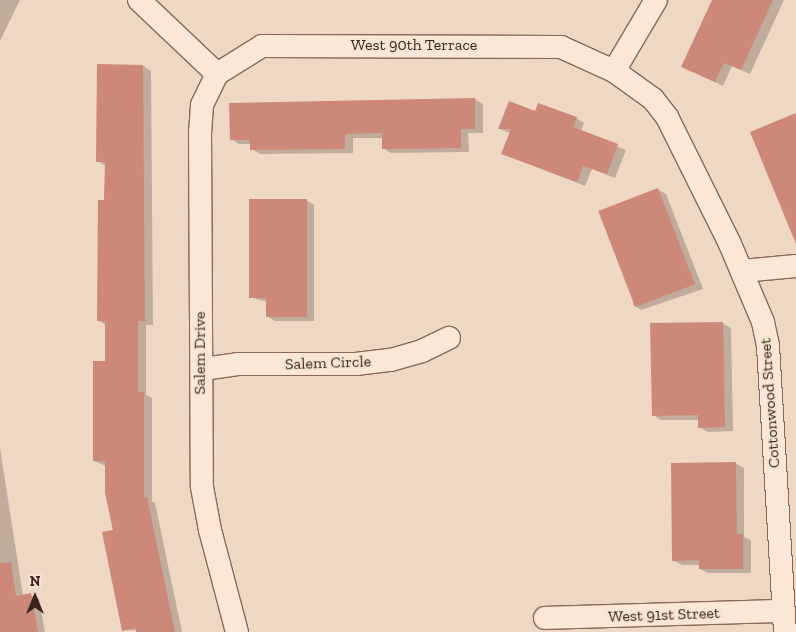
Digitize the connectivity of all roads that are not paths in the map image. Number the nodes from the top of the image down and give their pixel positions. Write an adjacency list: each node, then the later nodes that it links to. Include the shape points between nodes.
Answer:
1 (139, 0): 4 (street)
2 (656, 0): 3 (street)
3 (614, 71): 4 (street, West 90th Terrace, via 562,47 285,45 262,46); 6 (street, Cottonwood Street, via 653,99 667,117)
4 (217, 74): 8 (street, Salem Drive, via 202,105 200,132)
5 (796, 266): 6 (street)
6 (742, 271): 10 (street, Cottonwood Street, via 763,322 768,346)
7 (449, 338): 8 (street, Salem Circle, via 422,351 391,360 356,364 238,364)
8 (203, 369): 11 (street, Salem Drive, via 200,402 202,487)
9 (545, 618): 10 (street, West 91st Street)
10 (784, 622)
11 (237, 632)

